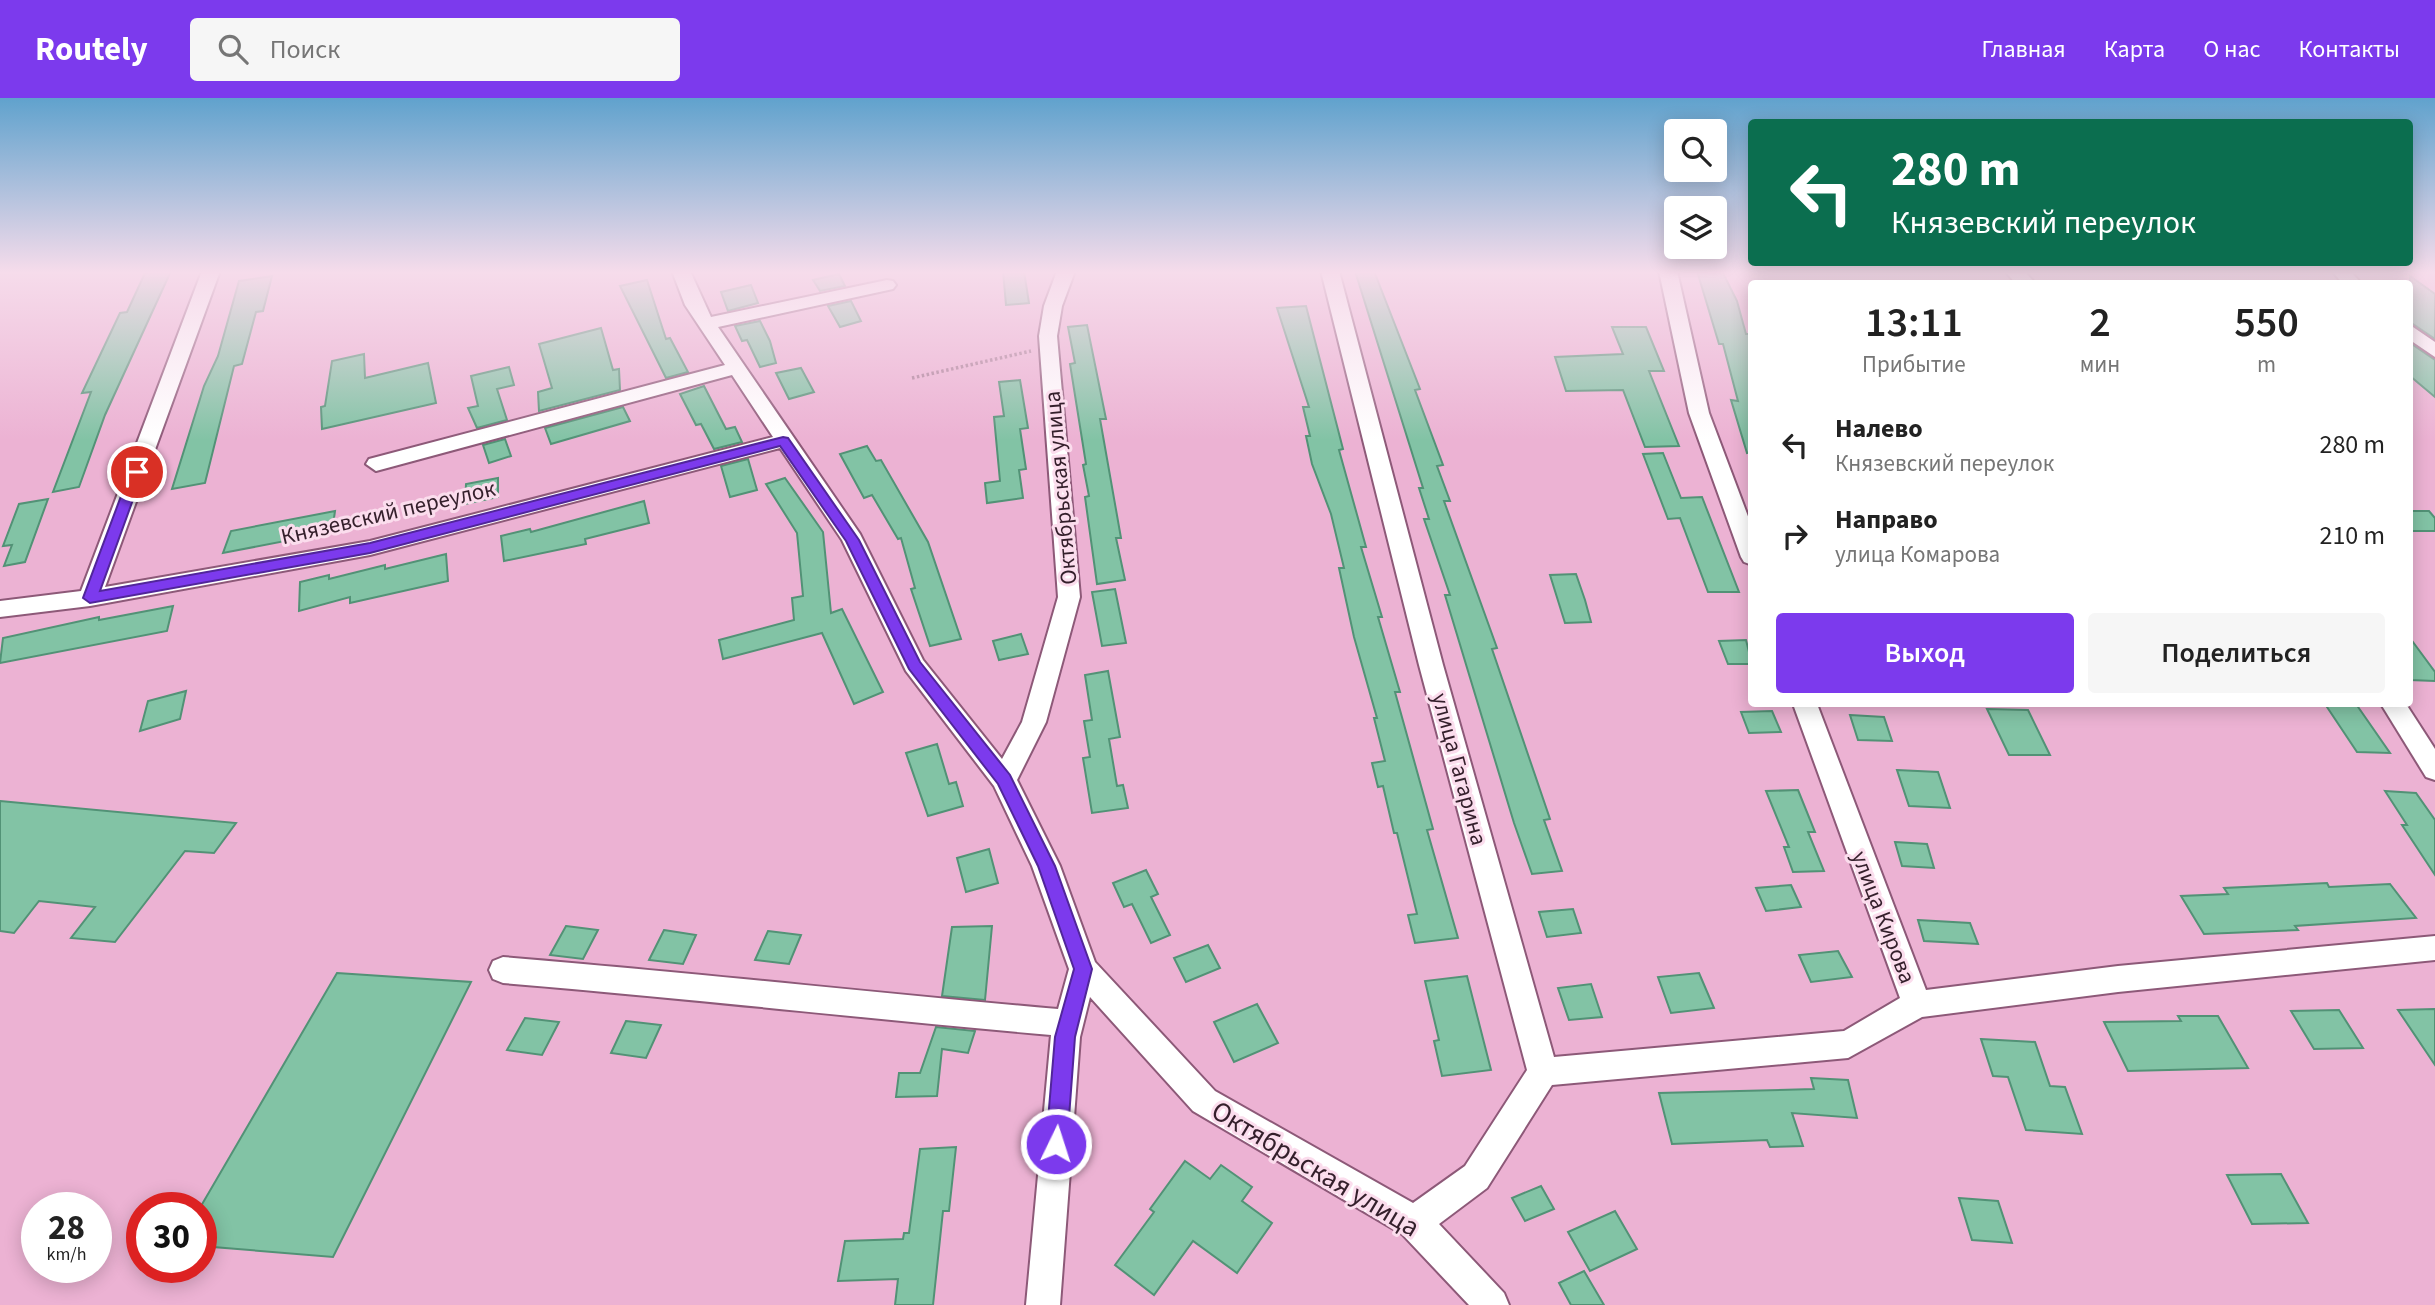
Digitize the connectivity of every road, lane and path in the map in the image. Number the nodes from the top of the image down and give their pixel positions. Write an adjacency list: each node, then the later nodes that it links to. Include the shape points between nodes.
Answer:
1 (190, 327): 14 (street)
2 (708, 327): 9 (street)
3 (1050, 327): 7 (street, Октябрьская улица)
4 (1344, 327): 25 (street, улица Гагарина)
5 (1680, 327): 13 (street, via 1699,413)
6 (2413, 333): 8 (street)
7 (1049, 348): 10 (path); 19 (street, Октябрьская улица, via 1069,597 1034,722)
8 (2435, 351)
9 (736, 369): 11 (street); 12 (street)
10 (912, 378)
11 (783, 441): 14 (street, Князевский переулок, via 370,548); 19 (street, via 852,540 914,665)
12 (376, 464)
13 (1748, 546)
14 (90, 598): 15 (street, Князевский переулок)
15 (0, 609)
16 (1806, 707): 23 (street, улица Кирова)
17 (2395, 707): 18 (street)
18 (2435, 770)
19 (1004, 780): 21 (street, via 1046,866)
20 (2435, 948): 23 (street)
21 (1083, 969): 24 (street); 26 (street, Октябрьская улица, via 1205,1101)
22 (503, 970): 24 (street)
23 (1917, 1004): 25 (street, улица Кирова, via 1849,1044)
24 (1069, 1023): 27 (street)
25 (1543, 1072): 26 (street, via 1476,1177)
26 (1414, 1222): 28 (street, Октябрьская улица)
27 (1044, 1305)
28 (1492, 1305)

